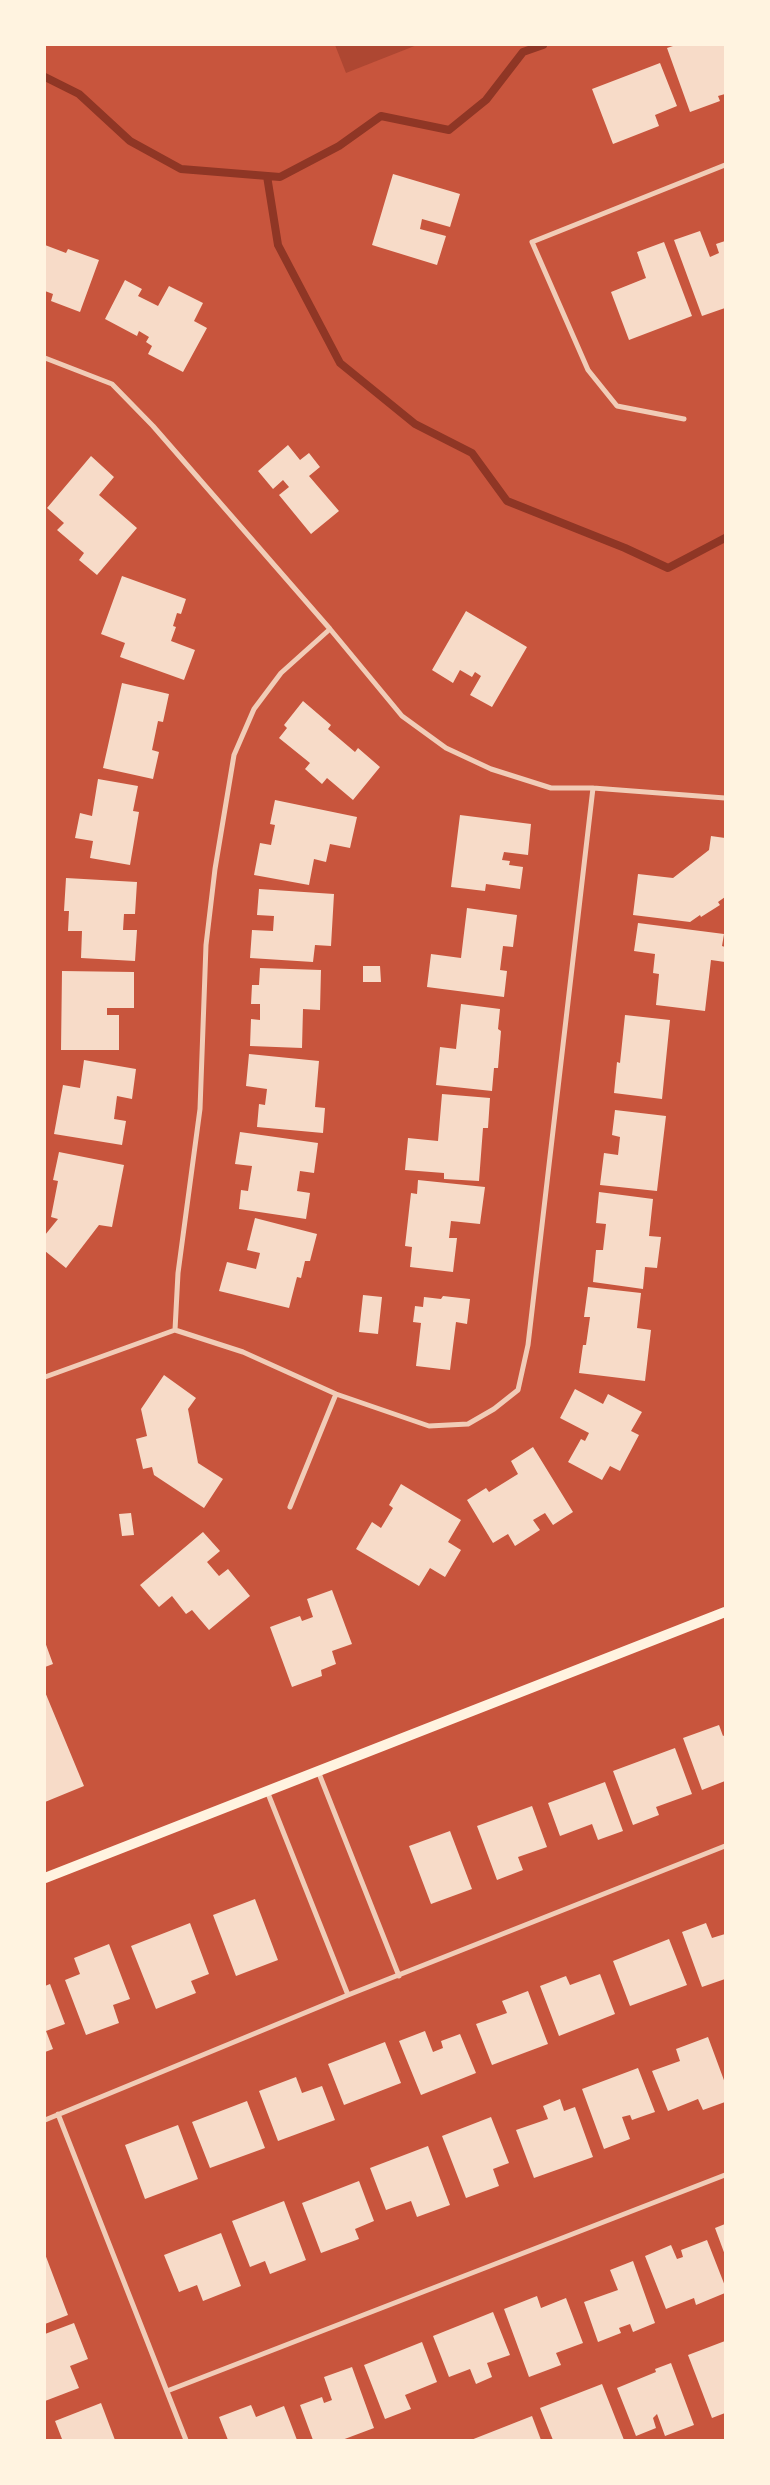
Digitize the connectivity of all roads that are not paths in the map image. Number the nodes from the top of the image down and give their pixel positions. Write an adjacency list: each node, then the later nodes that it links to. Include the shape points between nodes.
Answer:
1 (725, 165): 3 (street, via 532,242 588,370 617,406)
2 (45, 358): 4 (street, via 112,384 153,426)
3 (684, 419)
4 (330, 629): 5 (street, via 402,716 446,748 491,769 550,788); 7 (street, via 282,673 254,709 234,755 206,945 200,1109 178,1273)
5 (593, 788): 6 (street); 9 (street, via 528,1345 518,1390 468,1424 429,1426)
6 (725, 798)
7 (175, 1330): 8 (street); 9 (street, via 243,1352)
8 (45, 1377)
9 (336, 1394): 10 (street)
10 (290, 1507)
11 (725, 1612): 12 (main road)
12 (318, 1771): 13 (main road); 16 (street)
13 (267, 1791): 15 (main road); 17 (street)
14 (725, 1846): 16 (street)
15 (45, 1878)
16 (398, 1976): 17 (street)
17 (348, 1995): 18 (street)
18 (58, 2114): 19 (street); 21 (street)
19 (45, 2120)
20 (725, 2175): 21 (street)
21 (167, 2391): 22 (street)
22 (186, 2440)

